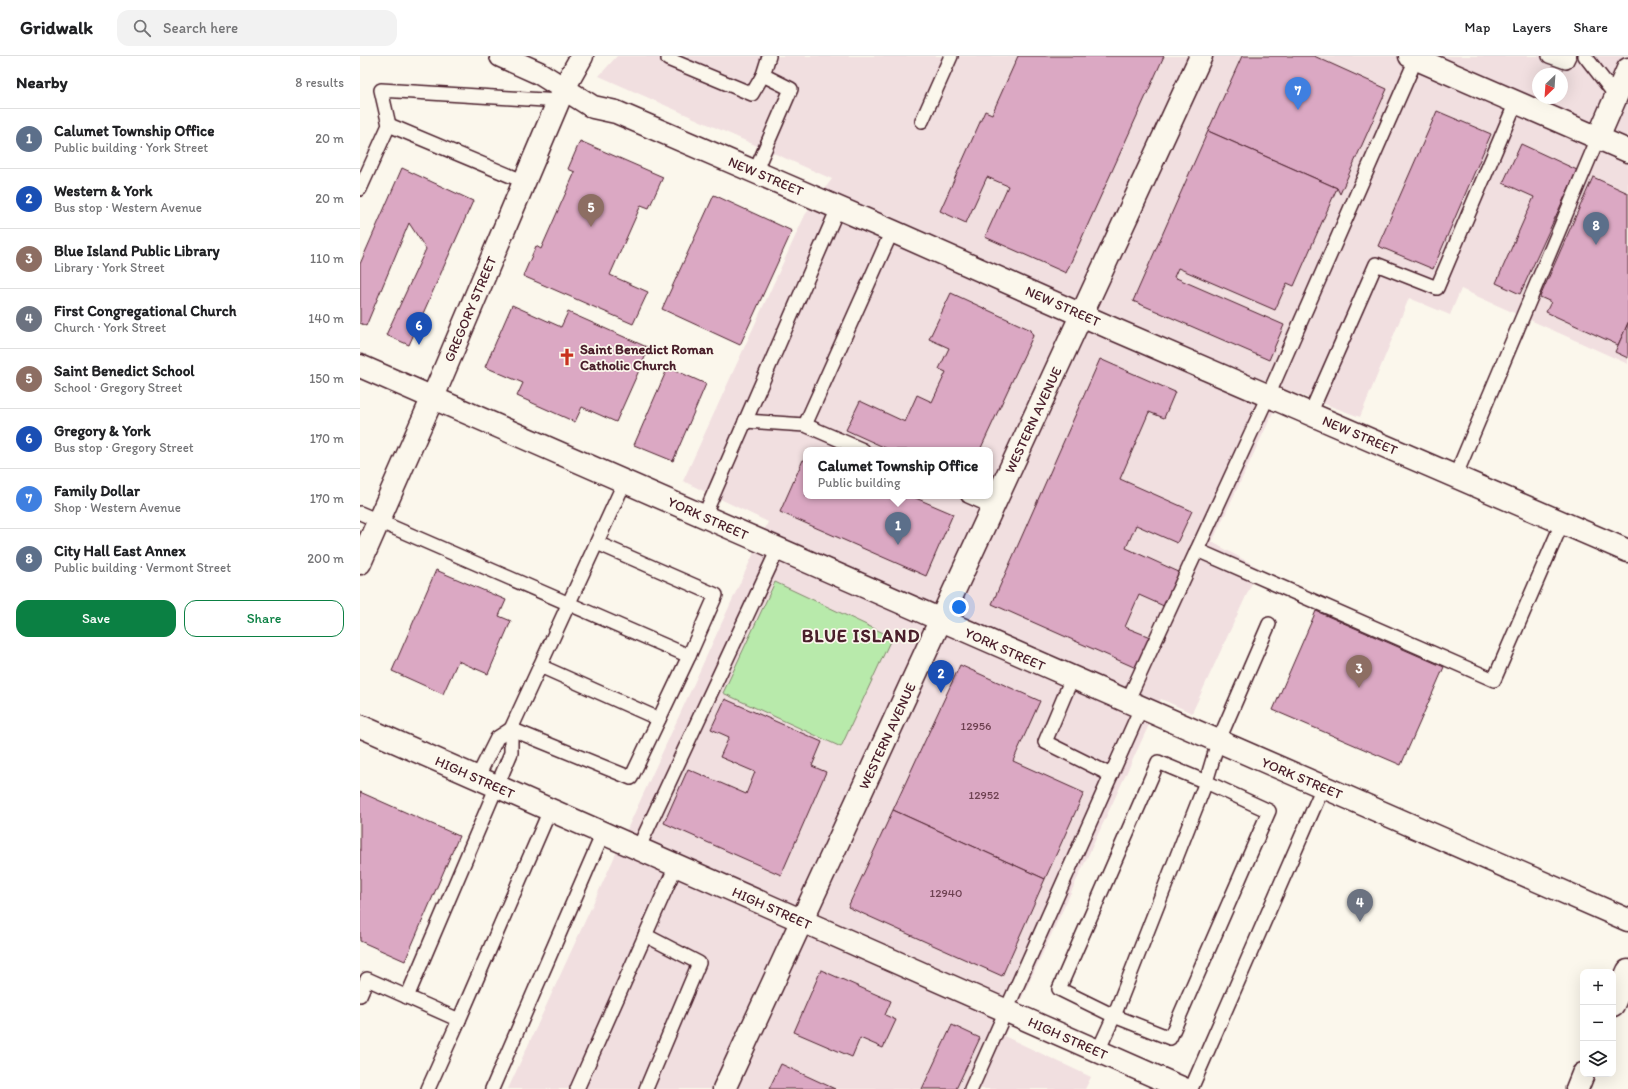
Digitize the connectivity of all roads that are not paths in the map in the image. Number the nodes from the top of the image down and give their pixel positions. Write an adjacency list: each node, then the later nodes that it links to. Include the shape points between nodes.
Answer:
1 (501, 56): 14 (street, NEW STREET, via 539,73)
2 (582, 56): 14 (street, GREGORY STREET)
3 (669, 56): 13 (lane, via 668,59 752,94)
4 (769, 56): 13 (lane)
5 (950, 56): 17 (lane)
6 (1201, 56): 26 (street, WESTERN AVENUE)
7 (1549, 56): 8 (lane, via 1566,62)
8 (1569, 56)
9 (1585, 56): 15 (lane)
10 (1413, 57): 11 (street); 29 (lane)
11 (1440, 62): 16 (street)
12 (1628, 69): 15 (street)
13 (763, 75): 21 (lane, via 791,89)
14 (562, 95): 18 (lane, via 381,90); 21 (street, NEW STREET, via 593,107 616,112); 22 (street, GREGORY STREET)
15 (1616, 96): 19 (street)
16 (1516, 102): 19 (street); 31 (lane, via 1437,288 1376,264)
17 (922, 121)
18 (389, 125): 22 (lane); 23 (lane)
19 (1598, 138): 20 (street); 35 (lane)
20 (1628, 151)
21 (755, 172): 24 (street, NEW STREET)
22 (525, 182): 30 (street, GREGORY STREET)
23 (360, 189)
24 (838, 208): 25 (street, NEW STREET); 32 (lane)
25 (892, 231): 26 (street, NEW STREET); 33 (lane)
26 (1081, 315): 29 (street, NEW STREET); 38 (street, WESTERN AVENUE)
27 (360, 354): 28 (lane)
28 (367, 368): 30 (street, YORK STREET)
29 (1268, 396): 31 (street, NEW STREET); 44 (lane)
30 (433, 397): 36 (street, YORK STREET); 40 (street, GREGORY STREET)
31 (1310, 414): 35 (street, NEW STREET)
32 (745, 421): 33 (lane); 39 (lane)
33 (805, 425): 34 (lane)
34 (856, 447)
35 (1455, 477): 41 (street, NEW STREET)
36 (625, 481): 39 (street, YORK STREET); 42 (lane)
37 (975, 499): 38 (lane)
38 (993, 507): 48 (street, WESTERN AVENUE)
39 (704, 516): 43 (street, YORK STREET)
40 (369, 517): 46 (street, GREGORY STREET); 47 (lane)
41 (1562, 523): 44 (lane, via 1494,680); 45 (street, NEW STREET)
42 (596, 543): 47 (lane); 50 (lane, via 716,595)
43 (778, 549): 48 (street, YORK STREET); 65 (lane)
44 (1198, 550): 53 (lane)
45 (1628, 551)
46 (360, 563)
47 (569, 603): 50 (lane); 51 (lane)
48 (941, 621): 52 (street, YORK STREET); 68 (street, WESTERN AVENUE)
49 (1269, 624): 57 (lane)
50 (689, 656): 54 (lane)
51 (540, 666): 54 (lane); 56 (lane)
52 (1072, 678): 53 (street, YORK STREET); 58 (lane, via 1045,742)
53 (1134, 705): 57 (street, YORK STREET); 58 (lane)
54 (659, 719): 56 (lane, via 631,778)
55 (360, 726): 59 (street, HIGH STREET)
56 (511, 729): 59 (lane, via 497,738); 61 (lane, via 511,753)
57 (1218, 742): 60 (lane); 62 (street, YORK STREET)
58 (1111, 775): 74 (lane)
59 (477, 778): 61 (street, HIGH STREET)
60 (1206, 782): 75 (lane); 75 (lane, via 1158,762 1059,989); 75 (lane, via 1269,811 1170,1038)
61 (497, 787): 63 (street, HIGH STREET); 72 (lane)
62 (1323, 787): 67 (street, YORK STREET); 86 (lane)
63 (550, 810): 64 (street, HIGH STREET); 76 (lane)
64 (603, 834): 65 (street, HIGH STREET); 80 (lane)
65 (638, 849): 66 (street, HIGH STREET)
66 (676, 866): 68 (street, HIGH STREET); 69 (lane)
67 (1628, 920)
68 (801, 921): 74 (street, HIGH STREET); 83 (street, WESTERN AVENUE)
69 (645, 935): 81 (lane); 82 (lane, via 699,963)
70 (1628, 970): 73 (street)
71 (360, 995): 72 (lane, via 367,979)
72 (407, 997): 76 (lane)
73 (1616, 998)
74 (1005, 1010): 77 (street, HIGH STREET); 84 (lane)
75 (1114, 1016): 77 (lane)
76 (459, 1020): 79 (lane)
77 (1098, 1051): 85 (street, HIGH STREET)
78 (1582, 1077): 87 (street)
79 (428, 1089)
80 (492, 1089)
81 (577, 1089)
82 (646, 1089)
83 (724, 1089)
84 (971, 1089)
85 (1184, 1089)
86 (1191, 1089)
87 (1576, 1089)

